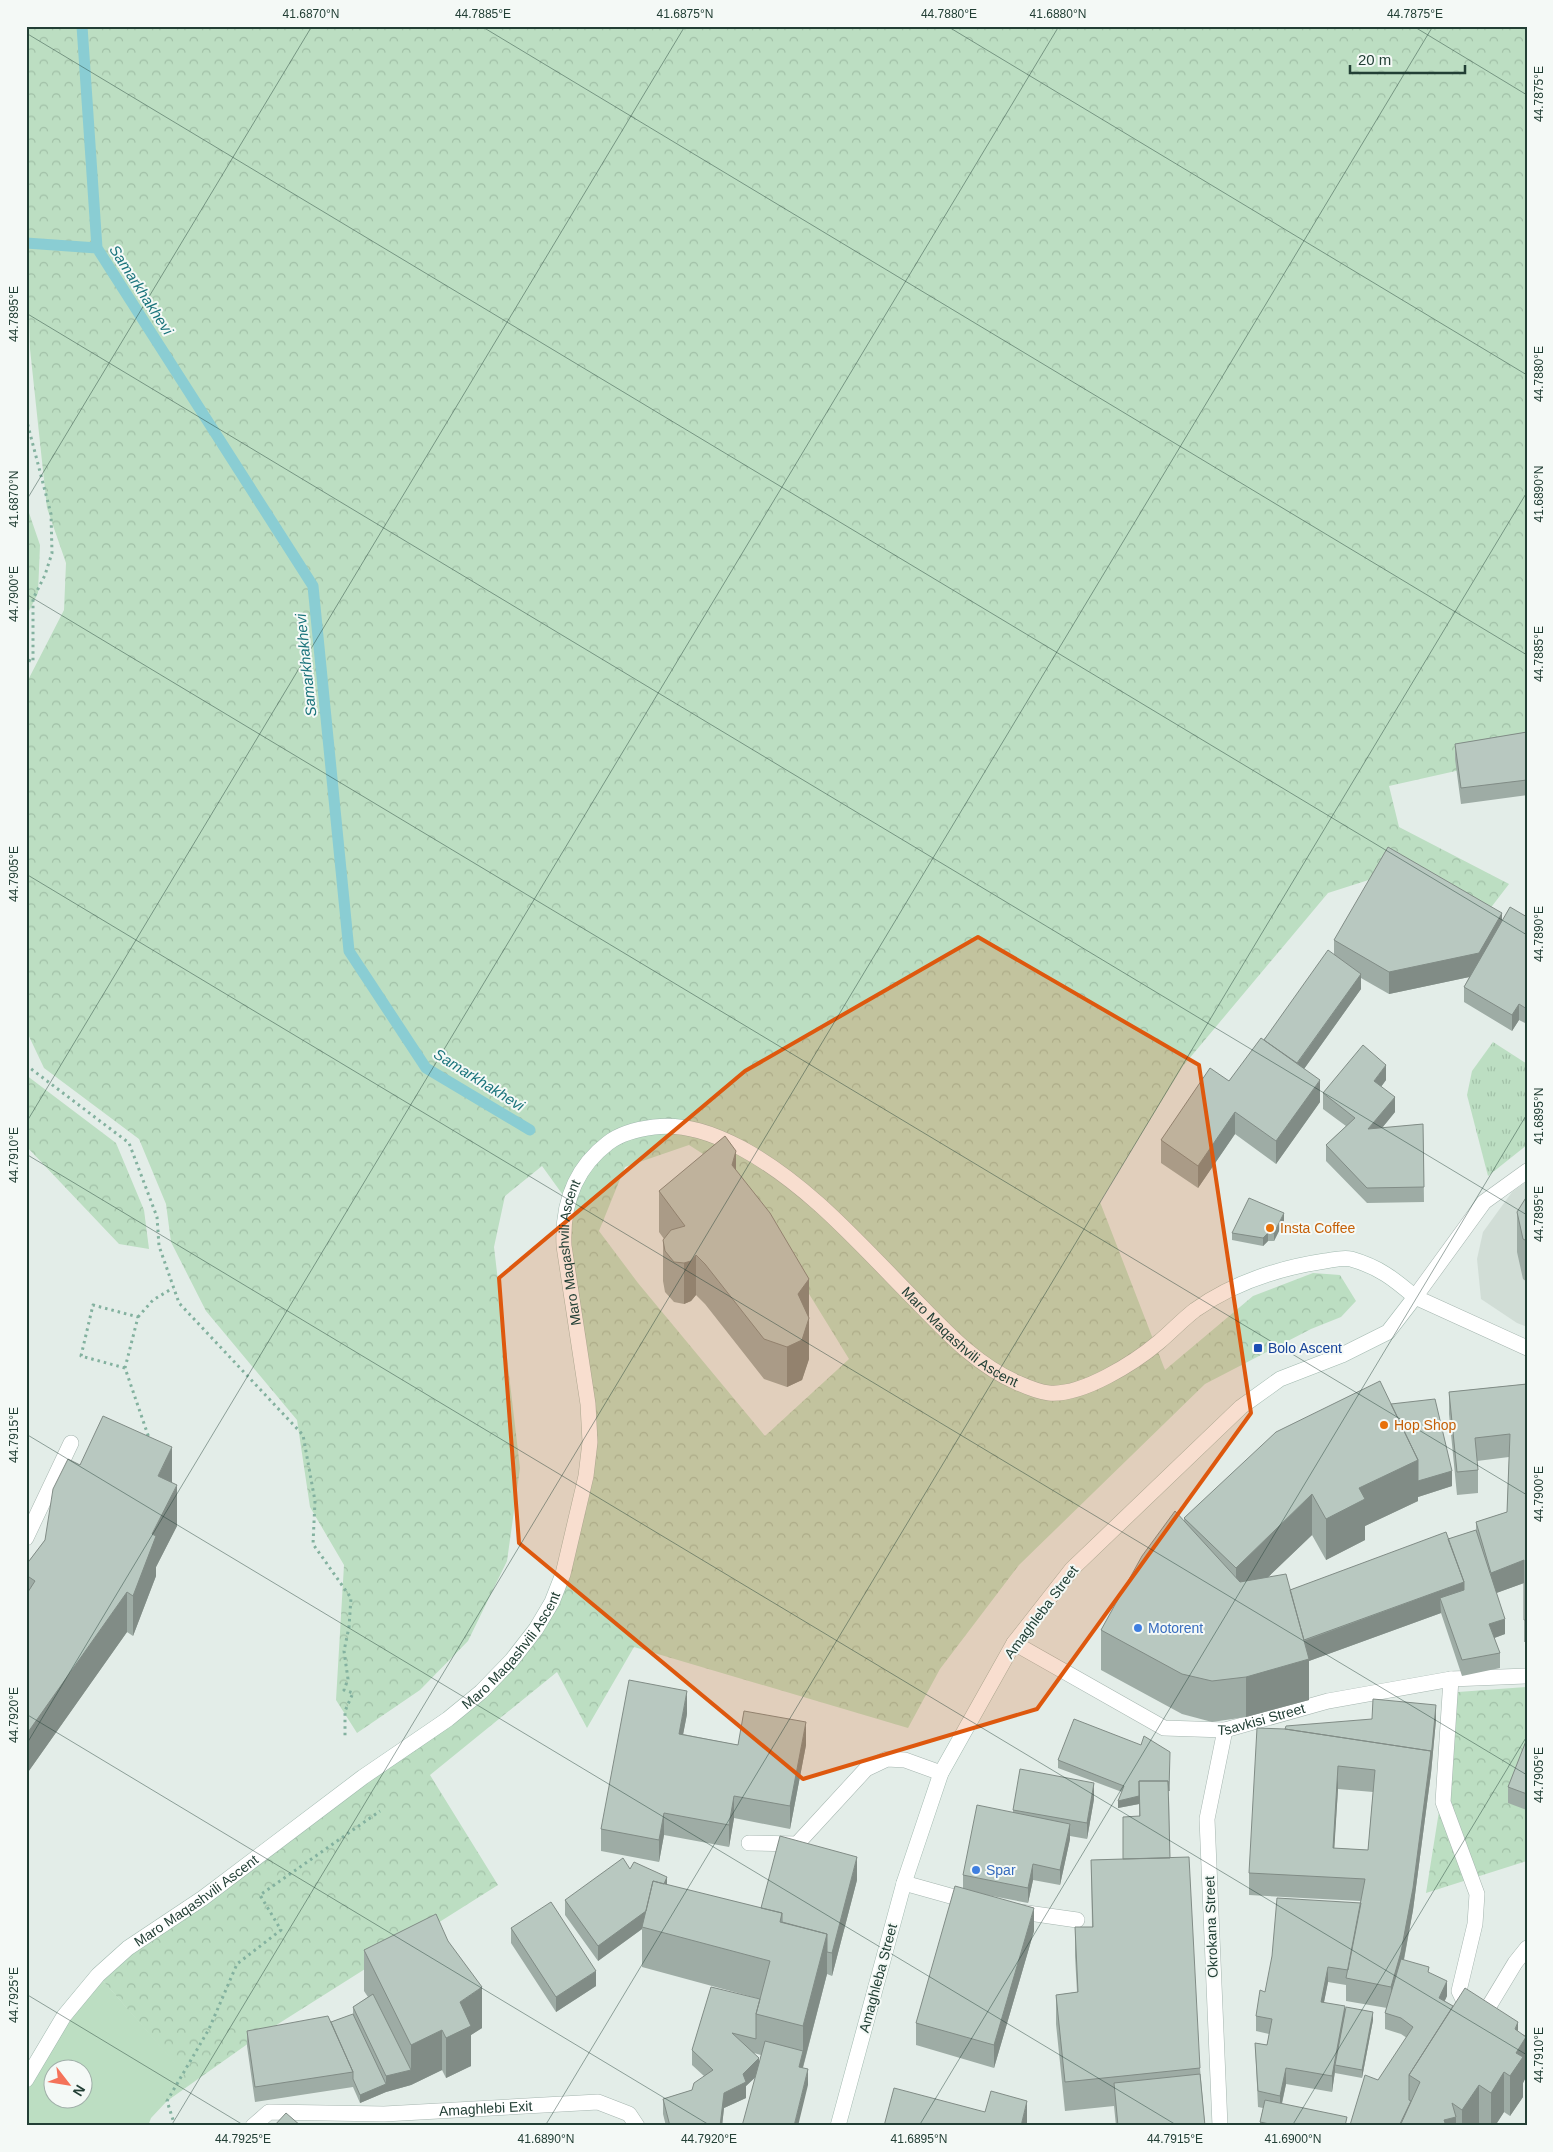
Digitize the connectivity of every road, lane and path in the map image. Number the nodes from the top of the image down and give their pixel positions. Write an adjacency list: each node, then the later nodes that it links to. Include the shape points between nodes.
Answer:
1 (26, 418): 2 (path, via 51,514 52,553 46,575 33,599 32,662)
2 (26, 659)
3 (26, 1065): 5 (path, via 129,1143 157,1217 159,1246)
4 (1527, 1171): 6 (main road, via 1484,1202)
5 (173, 1288): 7 (path, via 153,1300); 17 (path, via 179,1303 303,1435 315,1501 313,1544 351,1598 344,1651 348,1679 344,1690 352,1693 345,1711)
6 (1415, 1297): 8 (main road); 13 (main road, Amaghleba Street, via 1388,1332 1342,1355 1280,1379 1241,1407 1072,1569); 26 (main road, Maro Maqashvili Ascent, via 1388,1273 1348,1258 1282,1269 1242,1283 1196,1310 1157,1344 1119,1370 1071,1392 1048,1393 998,1375 974,1357 824,1208 755,1156 691,1128 662,1126 637,1130 613,1139 592,1155 577,1177 563,1226 588,1404 590,1442 586,1476 563,1574 536,1629 481,1692 448,1719 363,1777 203,1898 128,1948 104,1969 64,2016)
7 (138, 1317): 9 (path); 9 (path, via 93,1306 80,1356)
8 (1527, 1348)
9 (124, 1368): 11 (path)
10 (71, 1443): 12 (main road)
11 (152, 1445)
12 (26, 1538)
13 (1014, 1643): 16 (main road, Tsavkisi Street, via 1164,1728); 18 (main road, Amaghleba Street)
14 (1527, 1676): 15 (main road, Tsavkisi Street)
15 (1451, 1679): 16 (main road, Tsavkisi Street, via 1328,1701); 24 (main road, via 1443,1802 1477,1894 1475,1924 1459,1991)
16 (1224, 1730): 33 (main road, Okrokana Street, via 1207,1819)
17 (345, 1739)
18 (941, 1773): 20 (main road, via 905,1760 887,1759 866,1769 797,1844); 21 (main road, Amaghleba Street)
19 (380, 1811): 28 (path, via 260,1895 281,1930 237,1964 209,2029 167,2101)
20 (749, 1843)
21 (904, 1883): 22 (main road, via 994,1906); 32 (main road, Amaghleba Street)
22 (1077, 1920)
23 (1527, 1948): 24 (main road)
24 (1476, 2026): 25 (main road)
25 (1490, 2035)
26 (26, 2080)
27 (384, 2114): 29 (main road, Amaghlebi Exit, via 269,2112); 30 (main road); 31 (main road, Amaghlebi Exit, via 598,2102 629,2114)
28 (175, 2126)
29 (253, 2126)
30 (371, 2126)
31 (637, 2126)
32 (838, 2126)
33 (1220, 2126)

